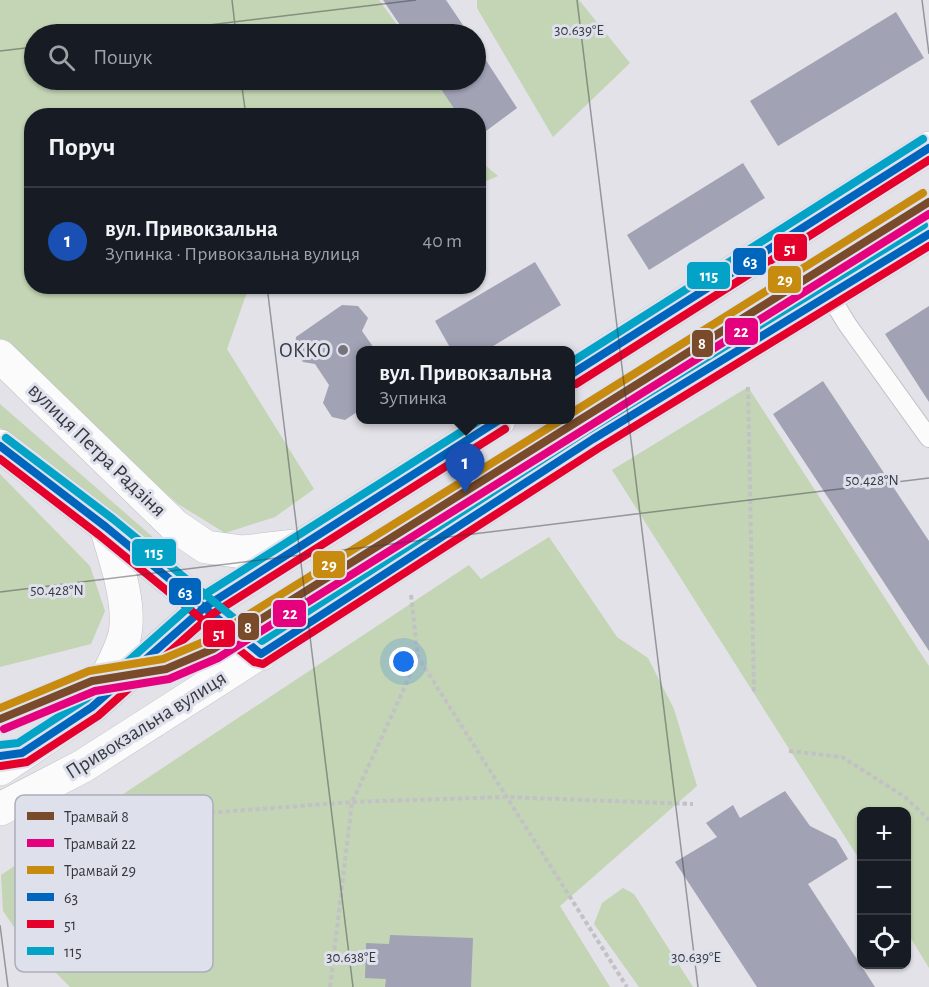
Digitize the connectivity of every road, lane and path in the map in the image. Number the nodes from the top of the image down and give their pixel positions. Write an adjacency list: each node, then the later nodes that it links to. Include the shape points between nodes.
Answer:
1 (929, 148): 5 (main road)
2 (929, 234): 3 (main road, Привокзальна вулиця)
3 (830, 296): 8 (lane); 14 (main road, Привокзальна вулиця, via 593,439)
4 (0, 356): 11 (main road, вулиця Петра Радзіня, via 176,526 206,548 243,552)
5 (575, 372)
6 (748, 387): 16 (path)
7 (493, 424): 11 (main road, Привокзальна вулиця)
8 (928, 436)
9 (0, 446): 10 (main road)
10 (106, 527): 13 (main road); 17 (main road, via 122,588 125,633)
11 (303, 545): 13 (main road, Привокзальна вулиця)
12 (411, 591): 15 (path)
13 (205, 607): 14 (main road); 17 (main road, Привокзальна вулиця)
14 (261, 654): 20 (main road, Привокзальна вулиця, via 83,766)
15 (418, 657): 21 (path); 23 (path)
16 (754, 694)
17 (92, 707): 19 (main road, Привокзальна вулиця)
18 (789, 751): 27 (path, via 842,757 904,797)
19 (7, 759)
20 (27, 795)
21 (506, 797): 23 (path); 24 (path); 29 (path)
22 (15, 801): 25 (main road, Привокзальна вулиця)
23 (352, 802): 26 (path); 28 (path)
24 (693, 804)
25 (0, 809)
26 (213, 813)
27 (929, 820)
28 (330, 987)
29 (627, 987)

